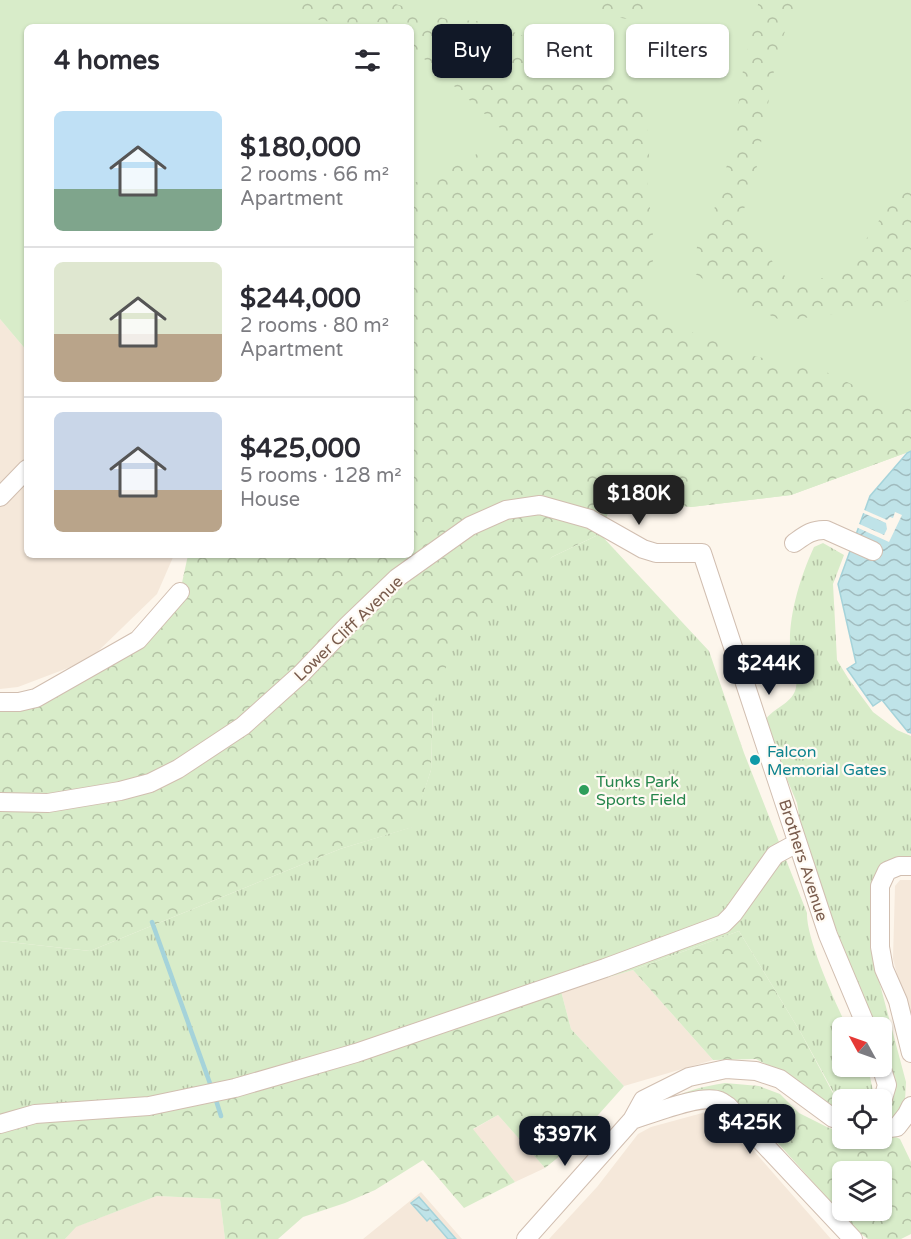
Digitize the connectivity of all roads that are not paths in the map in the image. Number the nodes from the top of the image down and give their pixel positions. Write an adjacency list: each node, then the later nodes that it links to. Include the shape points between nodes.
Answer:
1 (24, 472): 2 (street)
2 (0, 497)
3 (794, 543): 4 (street, via 818,529)
4 (873, 551)
5 (702, 553): 8 (street, Lower Cliff Avenue, via 656,553 590,519 540,505 506,510 470,526 398,578 243,726 178,769 150,783 120,791 48,803); 9 (street, Brothers Avenue)
6 (180, 592): 7 (street, via 138,640 36,698)
7 (0, 702)
8 (0, 802)
9 (797, 843): 11 (street, Brothers Avenue, via 828,935); 16 (street, via 775,855 723,924 605,969 356,1053 235,1088 149,1106 35,1114)
10 (911, 866): 12 (street, via 887,871 880,886 884,969 898,1001)
11 (862, 1017)
12 (911, 1053)
13 (911, 1106): 17 (street, via 897,1127)
14 (832, 1117): 15 (street, via 780,1079 756,1071 726,1069 689,1077 643,1100)
15 (632, 1120): 18 (street); 19 (street, via 669,1107 720,1100)
16 (0, 1124)
17 (892, 1128)
18 (526, 1239)
19 (853, 1239)

